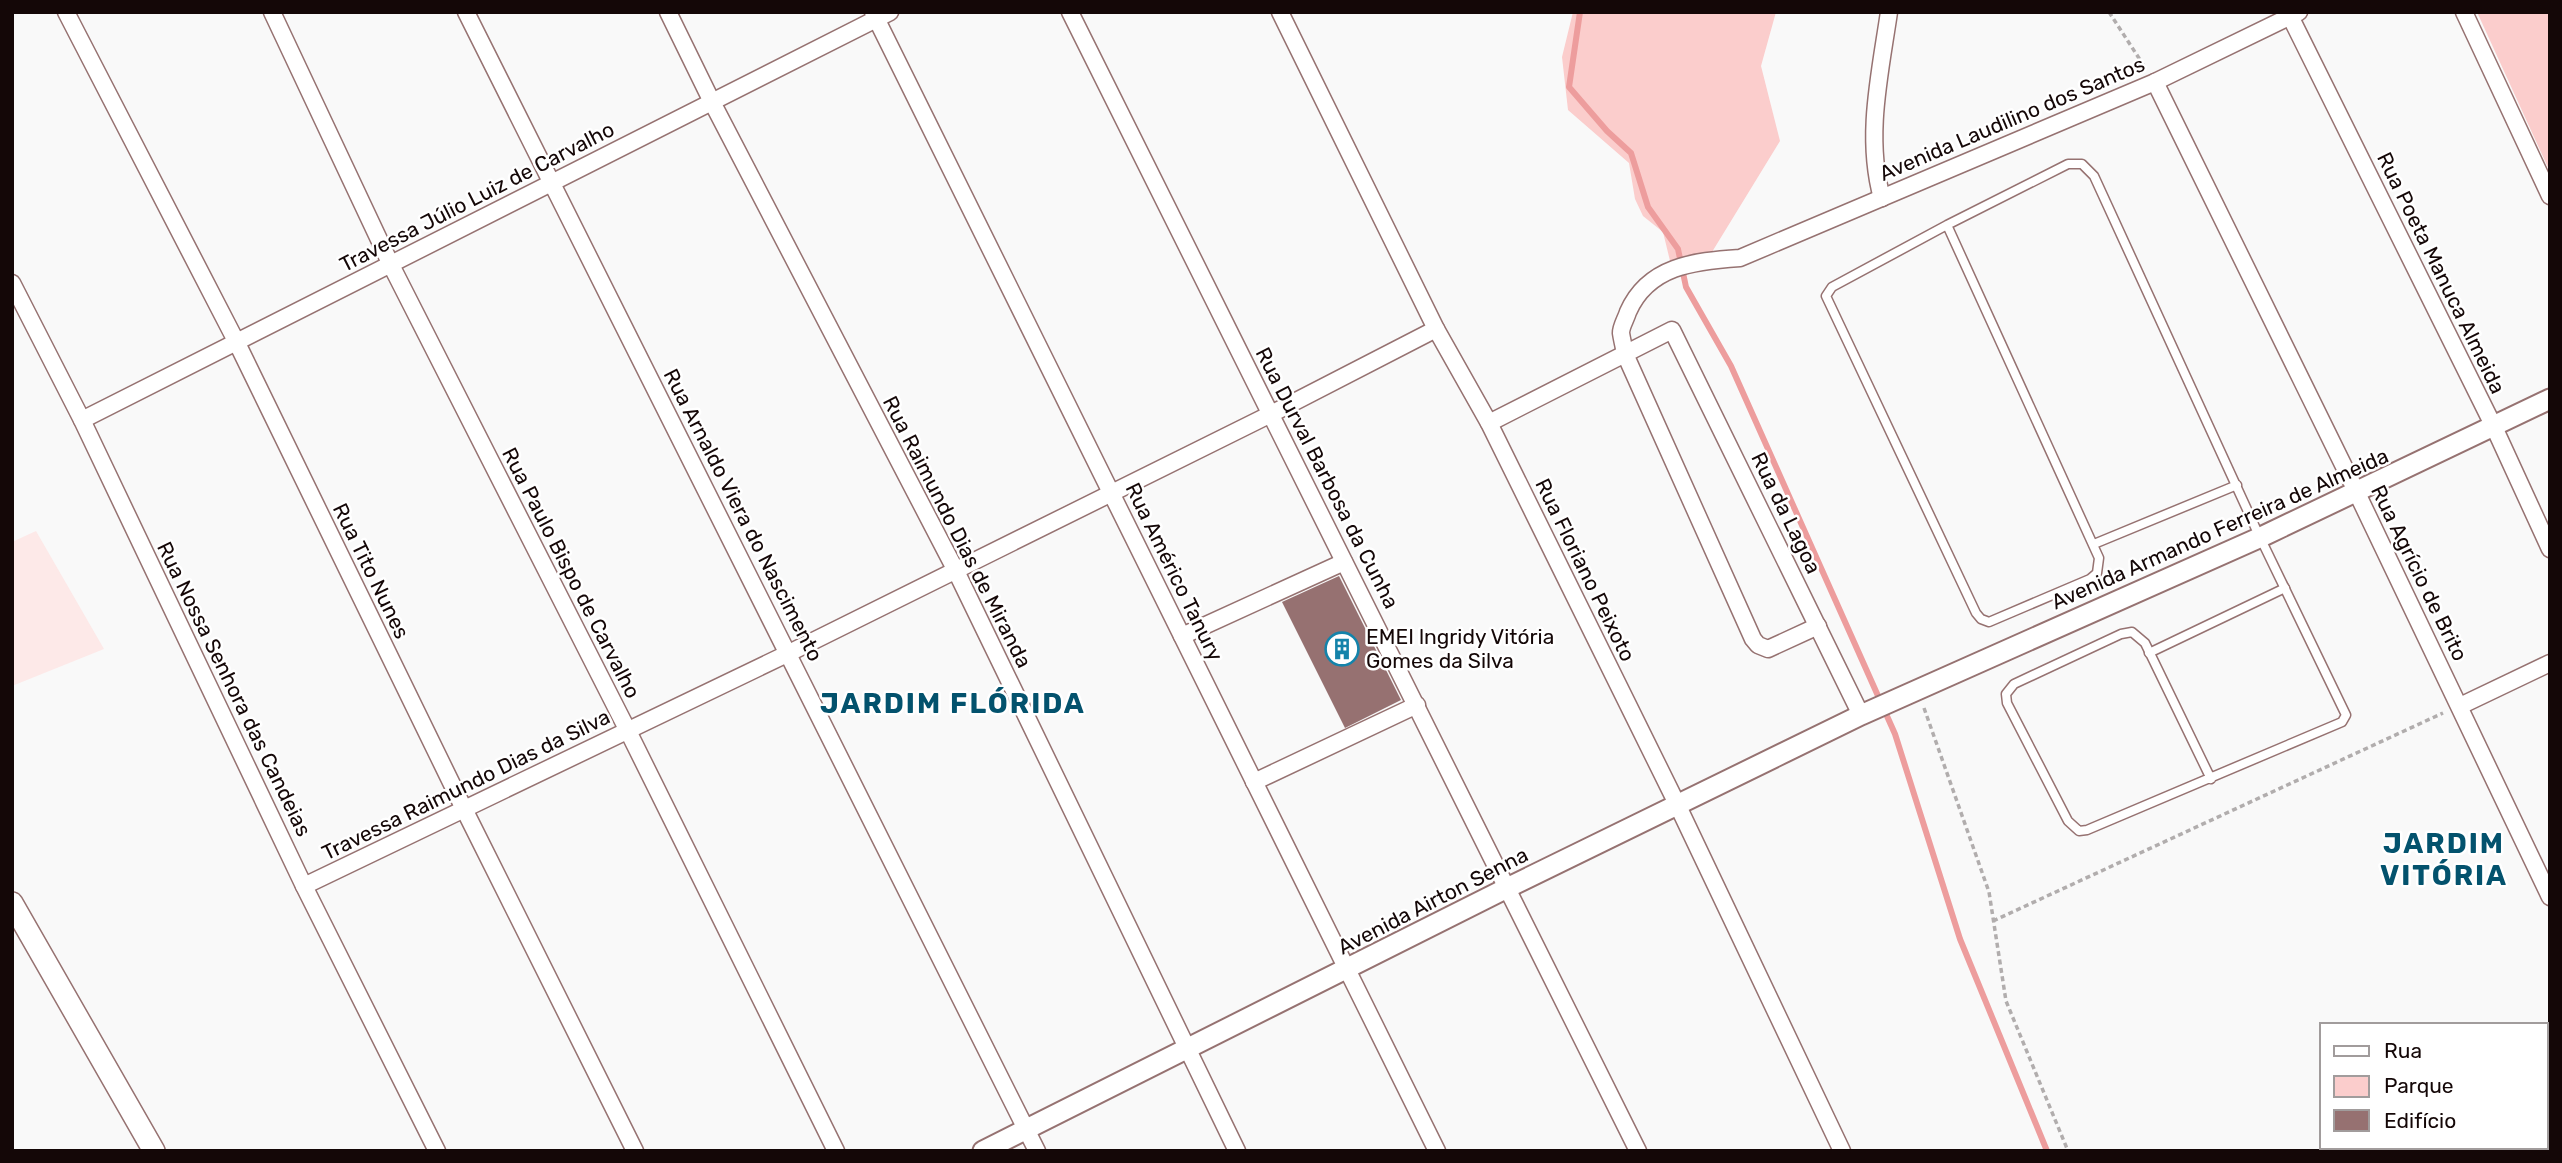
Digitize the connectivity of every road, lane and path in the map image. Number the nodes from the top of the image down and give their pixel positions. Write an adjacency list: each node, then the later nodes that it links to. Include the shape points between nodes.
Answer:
1 (66, 12): 21 (street, Rua Tito Nunes)
2 (272, 12): 18 (street, Rua Paulo Bispo de Carvalho)
3 (466, 12): 14 (street, Rua Arnaldo Viera do Nascimento)
4 (668, 12): 13 (street, Rua Raimundo Dias de Miranda)
5 (1070, 12): 24 (street, Rua Durval Barbosa da Cunha)
6 (1280, 12): 20 (street, Rua Floriano Peixoto)
7 (1889, 12): 16 (street, via 1873,144)
8 (2109, 12): 12 (path)
9 (2464, 12): 15 (street)
10 (2295, 14): 12 (street, Avenida Laudilino dos Santos); 27 (street, Rua Poeta Manuca Almeida)
11 (880, 15): 13 (street, Travessa Júlio Luiz de Carvalho); 30 (street, Rua Américo Tanury)
12 (2155, 82): 16 (street, Avenida Laudilino dos Santos); 29 (street, Rua Agrício de Brito)
13 (712, 102): 14 (street, Travessa Júlio Luiz de Carvalho); 35 (street, Rua Raimundo Dias de Miranda)
14 (553, 183): 18 (street, Travessa Júlio Luiz de Carvalho); 39 (street, Rua Arnaldo Viera do Nascimento)
15 (2550, 196)
16 (1882, 198): 22 (street, Avenida Laudilino dos Santos, via 1740,258 1661,273 1634,299 1621,330)
17 (1947, 225): 28 (lane, via 2068,164 2088,168); 32 (lane); 32 (lane, via 1832,287 1828,301 1981,620 1989,622 2090,579 2100,566)
18 (391, 265): 21 (street, Travessa Júlio Luiz de Carvalho); 46 (street, Rua Paulo Bispo de Carvalho)
19 (12, 283): 25 (street, Rua Nossa Senhora das Candeias)
20 (1436, 329): 24 (street, Travessa Raimundo Dias da Silva); 26 (street, Rua Floriano Peixoto)
21 (236, 341): 25 (street, Travessa Júlio Luiz de Carvalho); 50 (street, Rua Tito Nunes)
22 (1625, 354): 26 (street); 37 (street, Rua da Lagoa, via 1672,330); 37 (street, via 1753,639 1768,649)
23 (2550, 399): 27 (street, Avenida Armando Ferreira de Almeida)
24 (1271, 414): 30 (street, Travessa Raimundo Dias da Silva); 34 (street, Rua Durval Barbosa da Cunha)
25 (82, 420): 51 (street, Rua Nossa Senhora das Candeias)
26 (1489, 424): 49 (street, Rua Floriano Peixoto)
27 (2494, 427): 29 (street, Avenida Armando Ferreira de Almeida); 33 (street, Rua Poeta Manuca Almeida)
28 (2237, 485): 31 (lane); 32 (lane)
29 (2357, 493): 31 (street, Avenida Armando Ferreira de Almeida); 44 (street, Rua Agrício de Brito)
30 (1112, 494): 35 (street, Travessa Raimundo Dias da Silva); 38 (street, Rua Américo Tanury)
31 (2261, 537): 36 (lane); 42 (street, Avenida Armando Ferreira de Almeida)
32 (2094, 544)
33 (2550, 549)
34 (1344, 562): 38 (street); 43 (street, Rua Durval Barbosa da Cunha)
35 (955, 569): 39 (street, Travessa Raimundo Dias da Silva); 57 (street, Rua Raimundo Dias de Miranda)
36 (2285, 588): 40 (lane); 47 (lane, via 2346,715 2342,722)
37 (1818, 626): 45 (street, Rua da Lagoa)
38 (1182, 636): 48 (street, Rua Américo Tanury)
39 (789, 653): 46 (street, Travessa Raimundo Dias da Silva); 58 (street, Rua Arnaldo Viera do Nascimento)
40 (2149, 653): 47 (lane); 47 (lane, via 2139,636 2121,634 2014,684 2006,694 2007,704 2068,821 2079,831)
41 (2550, 663): 44 (street)
42 (1912, 692): 45 (street, Avenida Airton Senna); 55 (path, via 1989,892)
43 (1417, 705): 48 (street); 52 (street, Rua Durval Barbosa da Cunha)
44 (2460, 705): 53 (street, Rua Agrício de Brito); 55 (path)
45 (1865, 713): 49 (street, Avenida Airton Senna)
46 (628, 731): 50 (street, Travessa Raimundo Dias da Silva); 62 (street, Rua Paulo Bispo de Carvalho)
47 (2211, 779)
48 (1254, 782): 56 (street, Rua Américo Tanury)
49 (1677, 804): 52 (street, Avenida Airton Senna); 68 (street, Rua Floriano Peixoto)
50 (465, 811): 51 (street, Travessa Raimundo Dias da Silva); 61 (street, Rua Tito Nunes)
51 (304, 886): 60 (street, Rua Nossa Senhora das Candeias)
52 (1507, 888): 56 (street, Avenida Airton Senna); 67 (street, Rua Durval Barbosa da Cunha)
53 (2550, 897)
54 (12, 903): 59 (main road)
55 (1993, 921): 69 (path, via 2006,1000)
56 (1348, 970): 57 (street, Avenida Airton Senna); 66 (street, Rua Américo Tanury)
57 (1185, 1049): 58 (street, Avenida Airton Senna); 65 (street, Rua Raimundo Dias de Miranda)
58 (1026, 1129): 63 (street, Avenida Airton Senna); 64 (street, Rua Arnaldo Viera do Nascimento)
59 (154, 1151)
60 (437, 1151)
61 (635, 1151)
62 (836, 1151)
63 (983, 1151)
64 (1037, 1151)
65 (1237, 1151)
66 (1437, 1151)
67 (1638, 1151)
68 (1842, 1151)
69 (2068, 1151)

